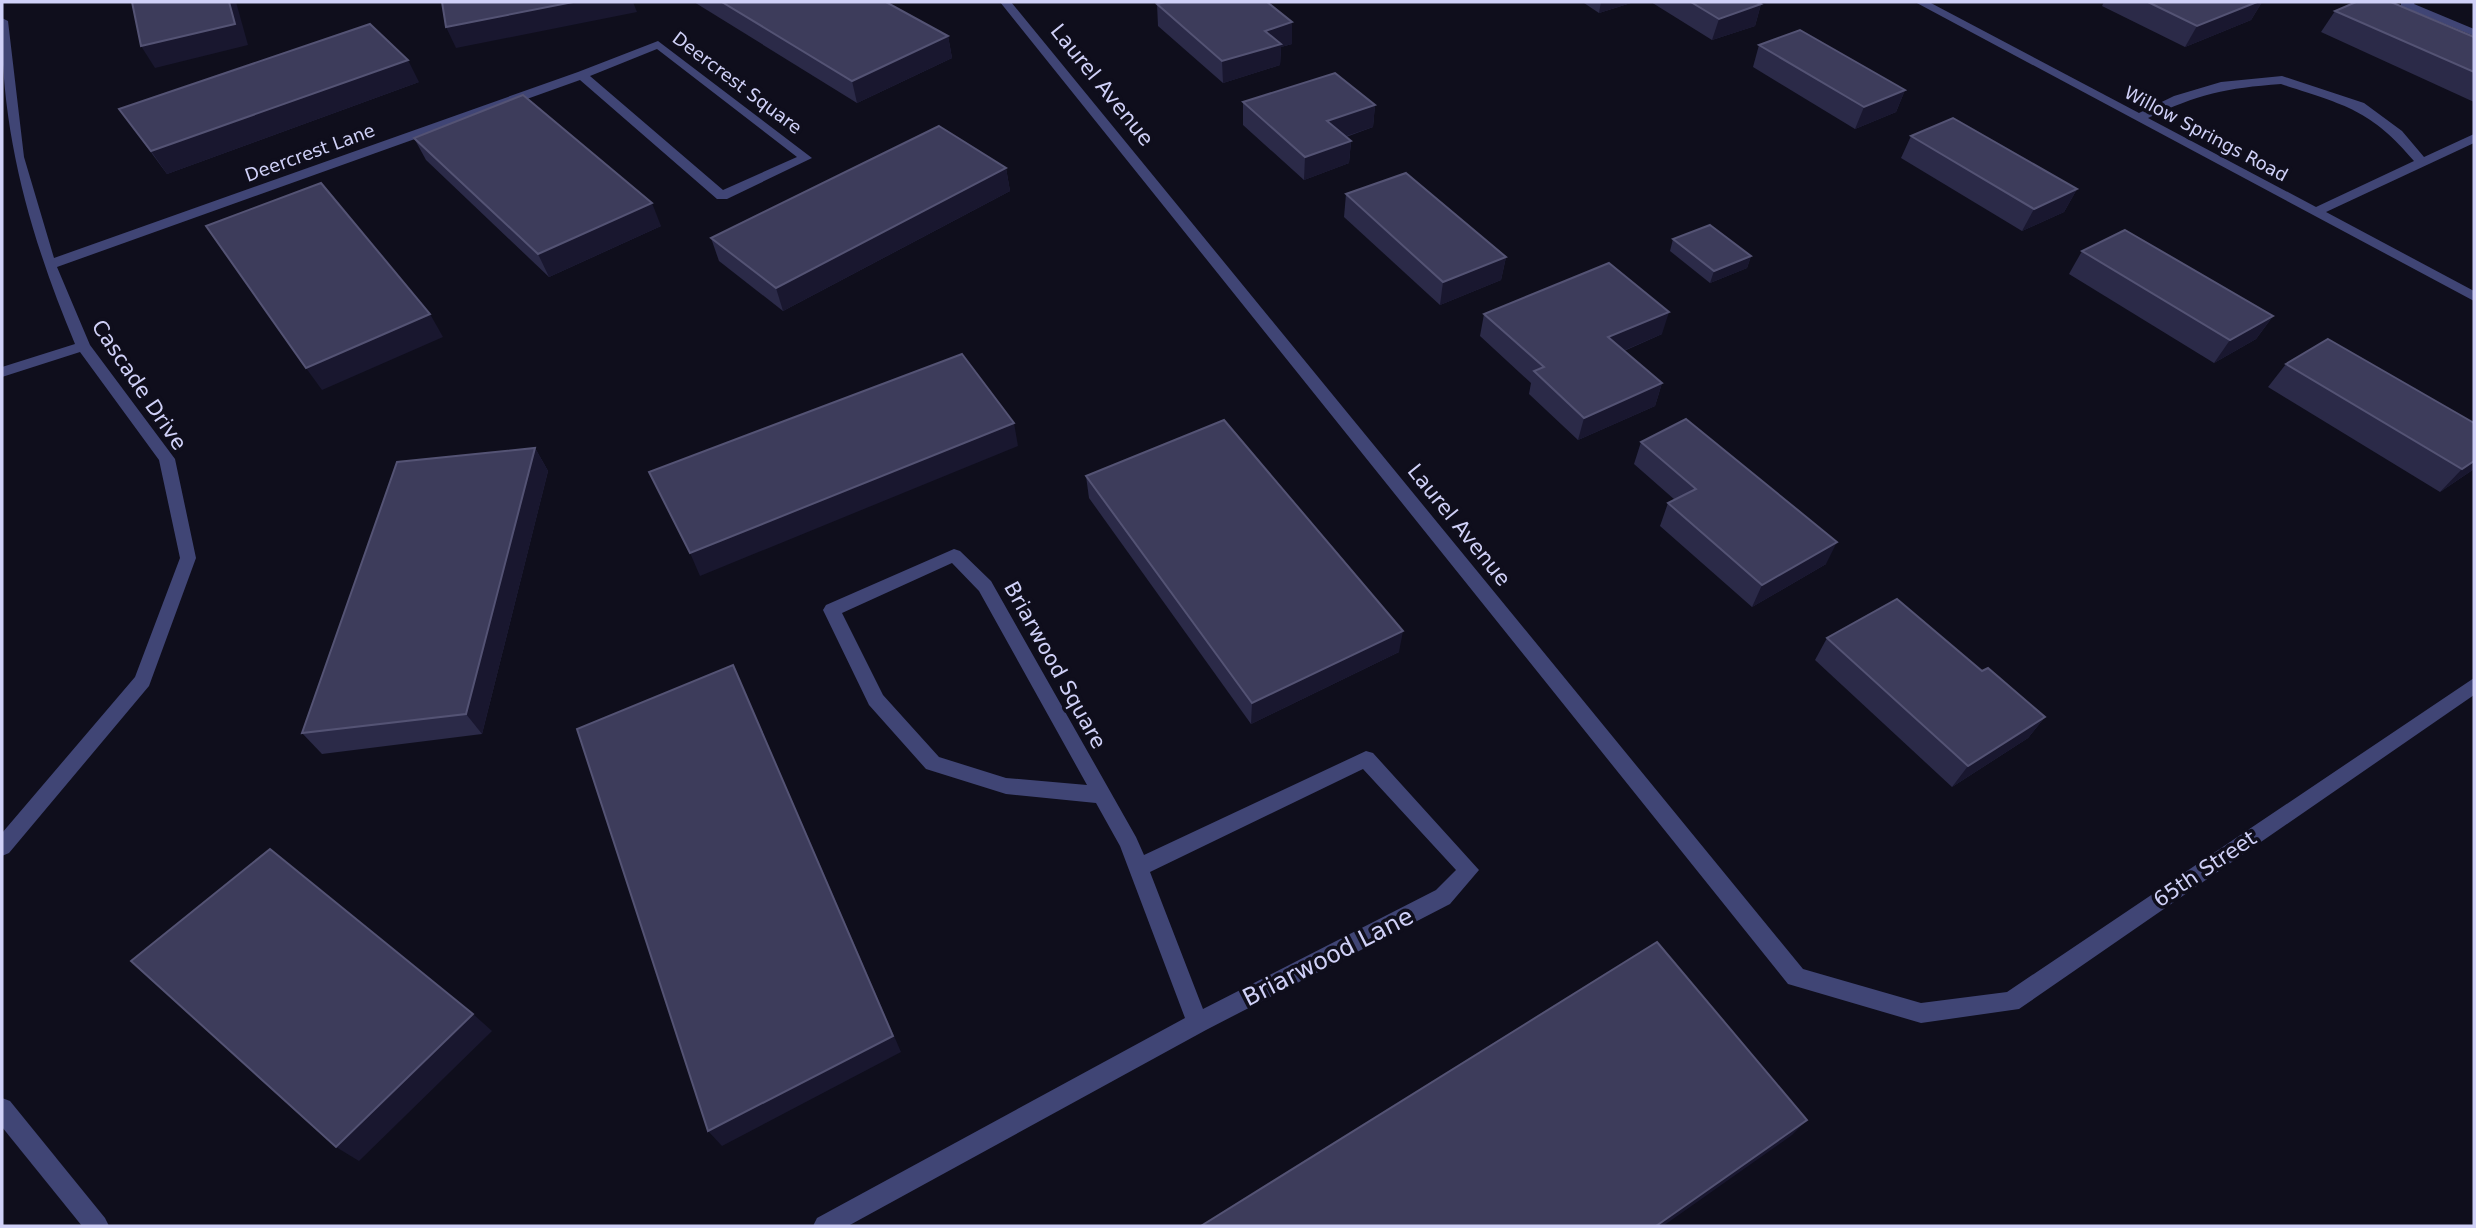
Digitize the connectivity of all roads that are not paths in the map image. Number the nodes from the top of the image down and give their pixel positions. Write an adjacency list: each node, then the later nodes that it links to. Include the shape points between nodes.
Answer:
1 (1005, 2): 19 (street, Laurel Avenue, via 1796,977)
2 (1921, 2): 7 (street, Willow Springs Road)
3 (2410, 2): 5 (street, via 2405,4)
4 (2, 20): 11 (street, Cascade Drive, via 18,157)
5 (2474, 33)
6 (582, 75): 6 (street, Deercrest Square, via 722,196 806,158 658,44); 11 (street, Deercrest Lane)
7 (2138, 117): 9 (street, via 2225,85 2282,80 2360,106 2398,134); 10 (street, Willow Springs Road)
8 (2474, 138): 9 (street)
9 (2423, 164): 10 (street)
10 (2316, 212): 12 (street, Willow Springs Road)
11 (49, 265): 13 (street, Cascade Drive)
12 (2474, 297)
13 (83, 346): 14 (street); 17 (street, Cascade Drive, via 167,459 188,558 143,681)
14 (2, 373)
15 (2474, 685): 19 (street, 65th Street, via 2011,1002)
16 (1101, 794): 16 (street, Briarwood Square, via 985,586 954,555 832,610 876,700 933,763 1006,786); 18 (street, Briarwood Square)
17 (2, 847)
18 (1138, 869): 20 (street, Briarwood Square); 20 (street, Briarwood Lane, via 1366,759 1469,870 1443,897)
19 (1921, 1013)
20 (1198, 1023): 23 (street, Briarwood Lane)
21 (2, 1109): 22 (street)
22 (97, 1226)
23 (825, 1226)

